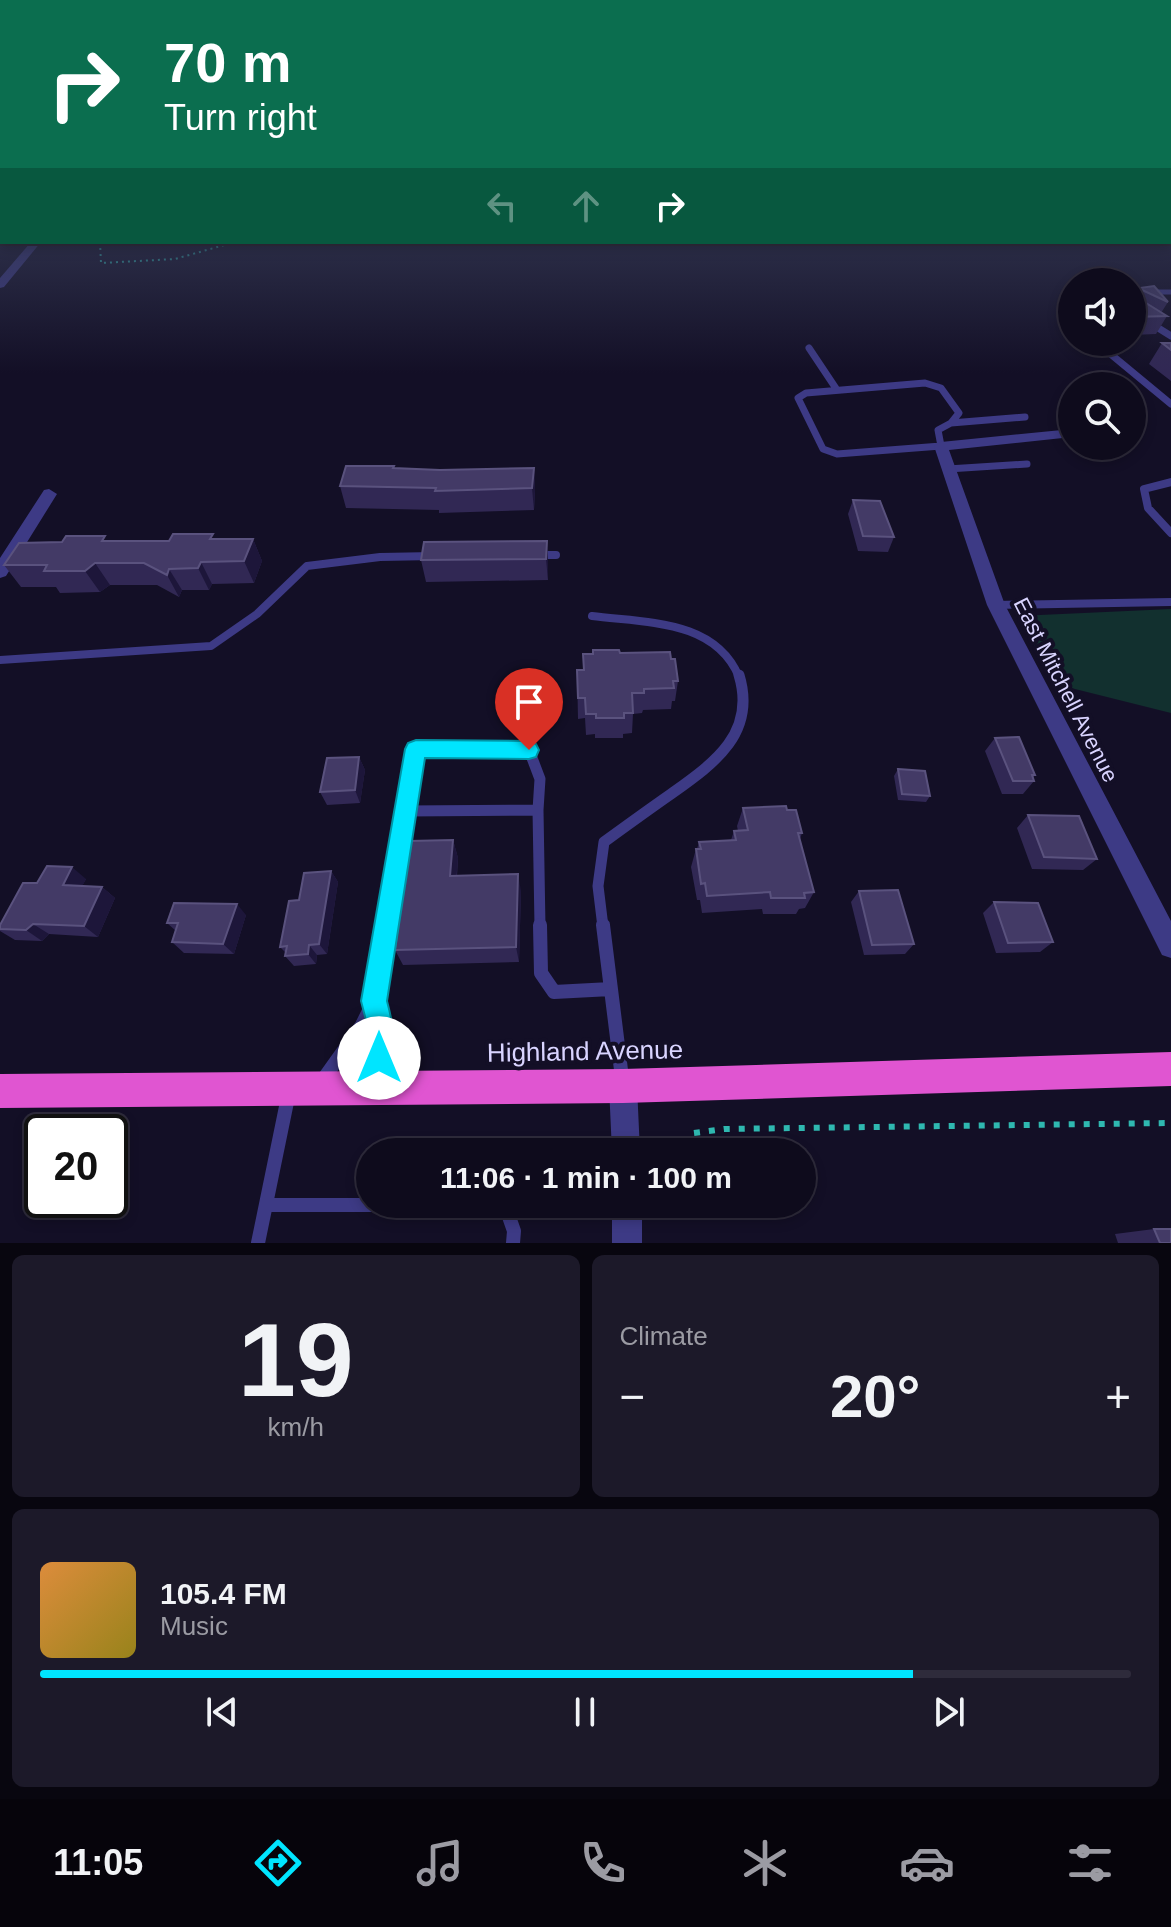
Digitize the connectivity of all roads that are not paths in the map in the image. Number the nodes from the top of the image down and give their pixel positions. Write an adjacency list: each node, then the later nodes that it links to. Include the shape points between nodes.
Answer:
1 (23, 257): 2 (street)
2 (0, 285)
3 (1146, 292): 4 (lane)
4 (1171, 292)
5 (1146, 321): 6 (lane)
6 (1171, 336)
7 (809, 348): 9 (lane)
8 (1113, 356): 10 (lane)
9 (837, 390): 12 (lane, via 925,383 941,388 959,413); 14 (lane, via 798,398 823,449 837,454)
10 (1171, 404)
11 (1025, 417): 12 (lane)
12 (951, 423): 14 (lane, via 938,430)
13 (1058, 434): 14 (street)
14 (941, 446): 16 (street, East Mitchell Avenue)
15 (1027, 464): 16 (lane)
16 (948, 469): 25 (street, East Mitchell Avenue)
17 (1171, 482): 19 (lane, via 1144,489 1143,500)
18 (49, 494): 23 (street)
19 (1171, 533)
20 (524, 555): 21 (lane)
21 (556, 555)
22 (444, 556): 27 (lane, via 307,566 257,614 211,646)
23 (0, 572)
24 (1171, 602): 25 (lane)
25 (996, 605): 30 (street, East Mitchell Avenue)
26 (592, 616): 31 (lane, via 681,627 705,637 726,654 744,692 739,728 716,762 604,842 598,886)
27 (0, 660)
28 (538, 810): 29 (lane); 29 (lane, via 540,779 529,750 416,749); 31 (lane, via 541,973 554,992)
29 (405, 811): 32 (lane)
30 (1171, 946)
31 (611, 989): 34 (lane)
32 (374, 1001): 35 (lane, via 381,1028); 36 (lane, via 351,1043)
33 (1171, 1069): 34 (highway, Highland Avenue)
34 (623, 1086): 35 (highway, Highland Avenue); 38 (street)
35 (376, 1088): 36 (highway, Highland Avenue)
36 (302, 1089): 37 (highway, Highland Avenue); 39 (lane)
37 (0, 1091)
38 (625, 1138)
39 (266, 1205): 41 (lane); 42 (lane, via 490,1205 507,1211)
40 (627, 1218): 43 (street)
41 (258, 1243)
42 (513, 1243)
43 (627, 1243)

